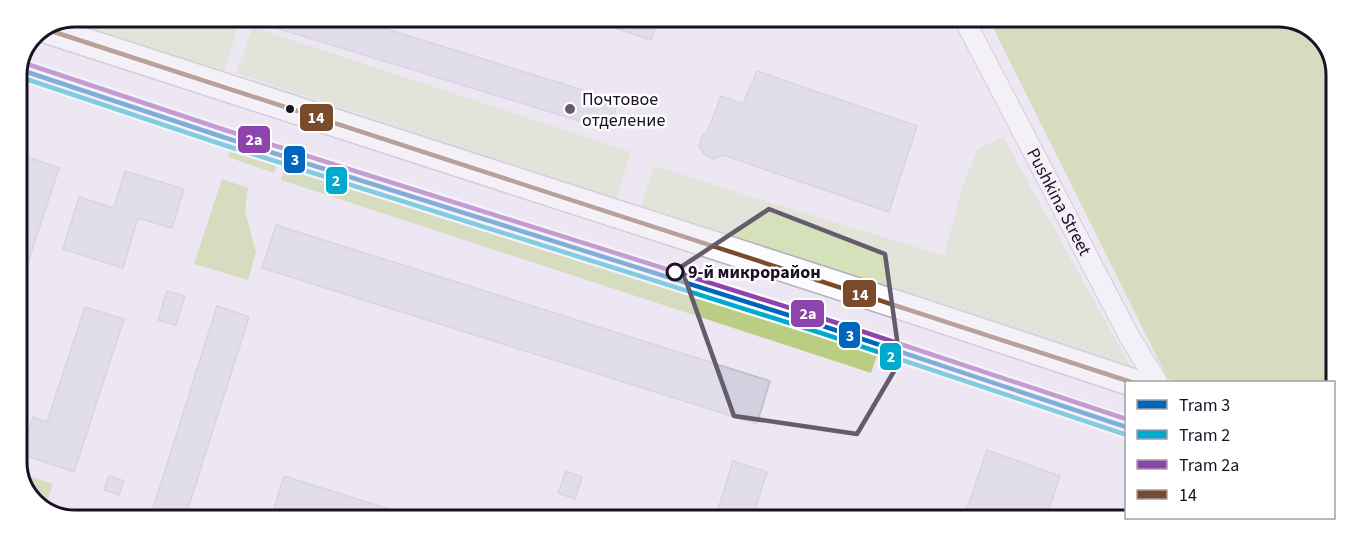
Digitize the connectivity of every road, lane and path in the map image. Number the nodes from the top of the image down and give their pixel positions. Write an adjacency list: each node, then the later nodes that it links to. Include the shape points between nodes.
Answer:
1 (968, 27): 4 (street, Pushkina Street, via 1129,336)
2 (55, 32): 3 (main road)
3 (1128, 381)
4 (1156, 381)

